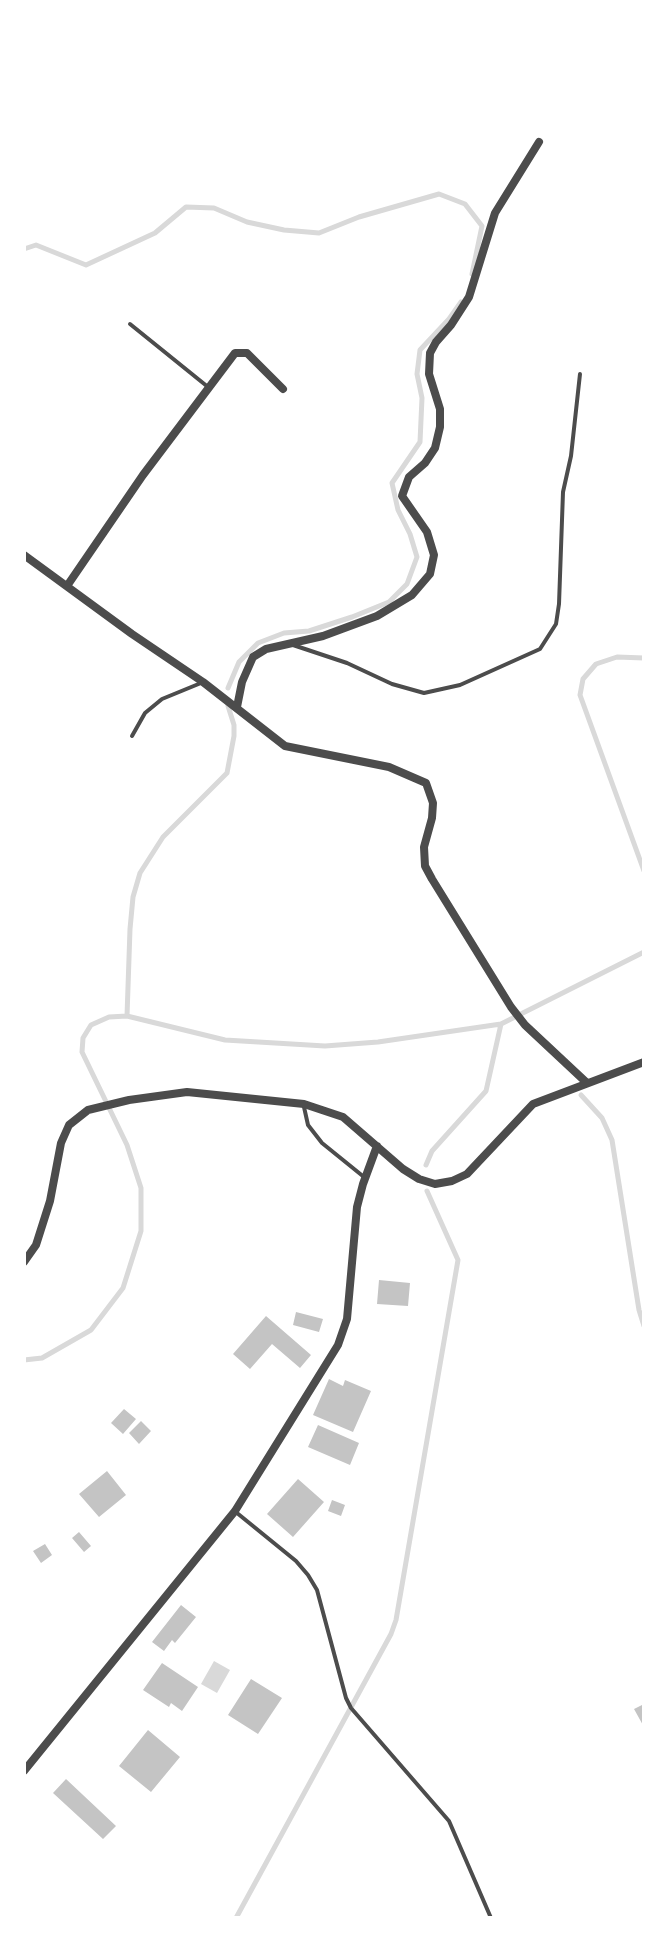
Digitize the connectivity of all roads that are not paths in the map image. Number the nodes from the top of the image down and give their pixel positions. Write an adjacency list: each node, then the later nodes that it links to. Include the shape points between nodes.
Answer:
1 (539, 142): 8 (street, via 495,213 469,297 430,353 440,427 435,448 409,477 402,496 427,532 434,555 430,574 412,595 377,616)
2 (130, 324): 4 (lane)
3 (580, 374): 8 (lane, via 563,492 558,614 540,649 460,685 424,693)
4 (208, 387): 5 (street, via 242,351); 7 (street)
5 (283, 389)
6 (24, 555): 7 (street)
7 (67, 586): 9 (street)
8 (287, 643): 10 (street, via 253,657)
9 (203, 682): 10 (street); 11 (lane, via 162,699 145,713)
10 (237, 707): 13 (street, via 285,746 389,767 426,783 433,803 425,866 511,1007)
11 (132, 736)
12 (644, 1062): 13 (street)
13 (587, 1083): 15 (street, via 533,1104 467,1174 452,1181 435,1184 419,1179)
14 (304, 1104): 15 (street, via 343,1117); 16 (lane, via 308,1125 322,1143); 17 (street, via 187,1092 88,1110 69,1125 61,1143 50,1201 36,1245)
15 (377, 1146): 16 (street)
16 (365, 1177): 18 (street, via 357,1207 347,1319 338,1345)
17 (24, 1262)
18 (235, 1511): 19 (street); 20 (lane, via 308,1575 351,1708 449,1821)
19 (24, 1771)
20 (491, 1918)

